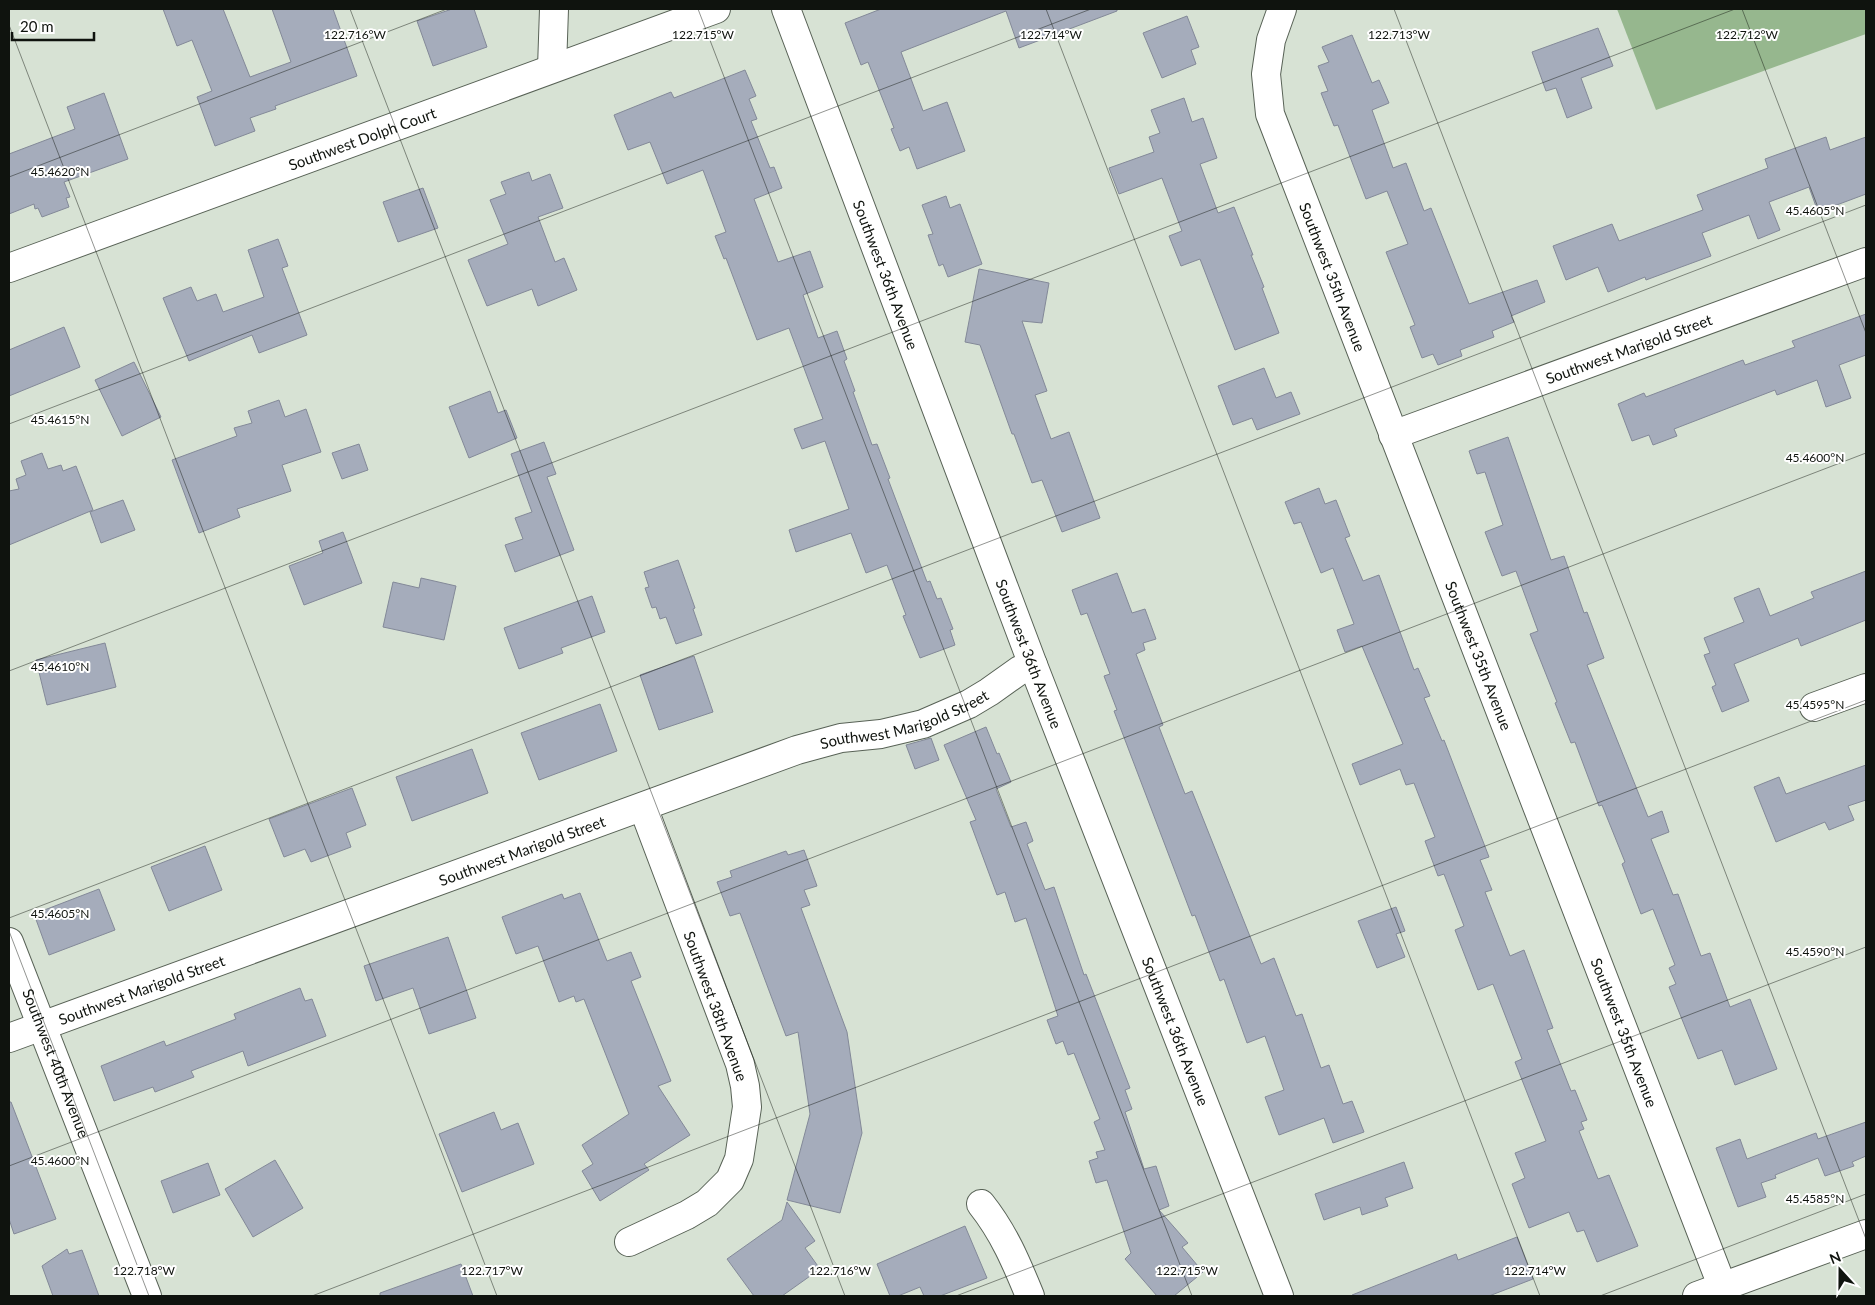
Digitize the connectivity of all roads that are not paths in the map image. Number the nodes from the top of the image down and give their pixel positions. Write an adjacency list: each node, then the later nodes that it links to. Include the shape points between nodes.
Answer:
1 (554, 9): 5 (street)
2 (716, 9): 5 (street, Southwest Dolph Court)
3 (786, 9): 9 (street, Southwest 36th Avenue)
4 (1282, 9): 8 (street, Southwest 35th Avenue, via 1271,40 1266,74 1270,114)
5 (552, 68): 7 (street, Southwest Dolph Court)
6 (1866, 262): 8 (street, Southwest Marigold Street)
7 (9, 268)
8 (1393, 435): 19 (street, Southwest 35th Avenue)
9 (1033, 665): 12 (street, Southwest Marigold Street, via 969,704 923,724 820,743); 22 (street, Southwest 36th Avenue)
10 (1866, 688): 11 (street)
11 (1814, 707)
12 (643, 807): 14 (street, Southwest Marigold Street); 18 (street, Southwest 38th Avenue, via 740,1064 747,1106 739,1159 730,1180 708,1203 687,1216)
13 (9, 942): 14 (street, Southwest 40th Avenue)
14 (41, 1026): 15 (street, Southwest Marigold Street); 20 (street, Southwest 40th Avenue)
15 (9, 1038)
16 (981, 1204): 21 (street, via 1010,1249)
17 (1866, 1234): 19 (street)
18 (629, 1242)
19 (1725, 1292): 23 (street)
20 (147, 1296)
21 (1030, 1296)
22 (1279, 1296)
23 (1697, 1296)

